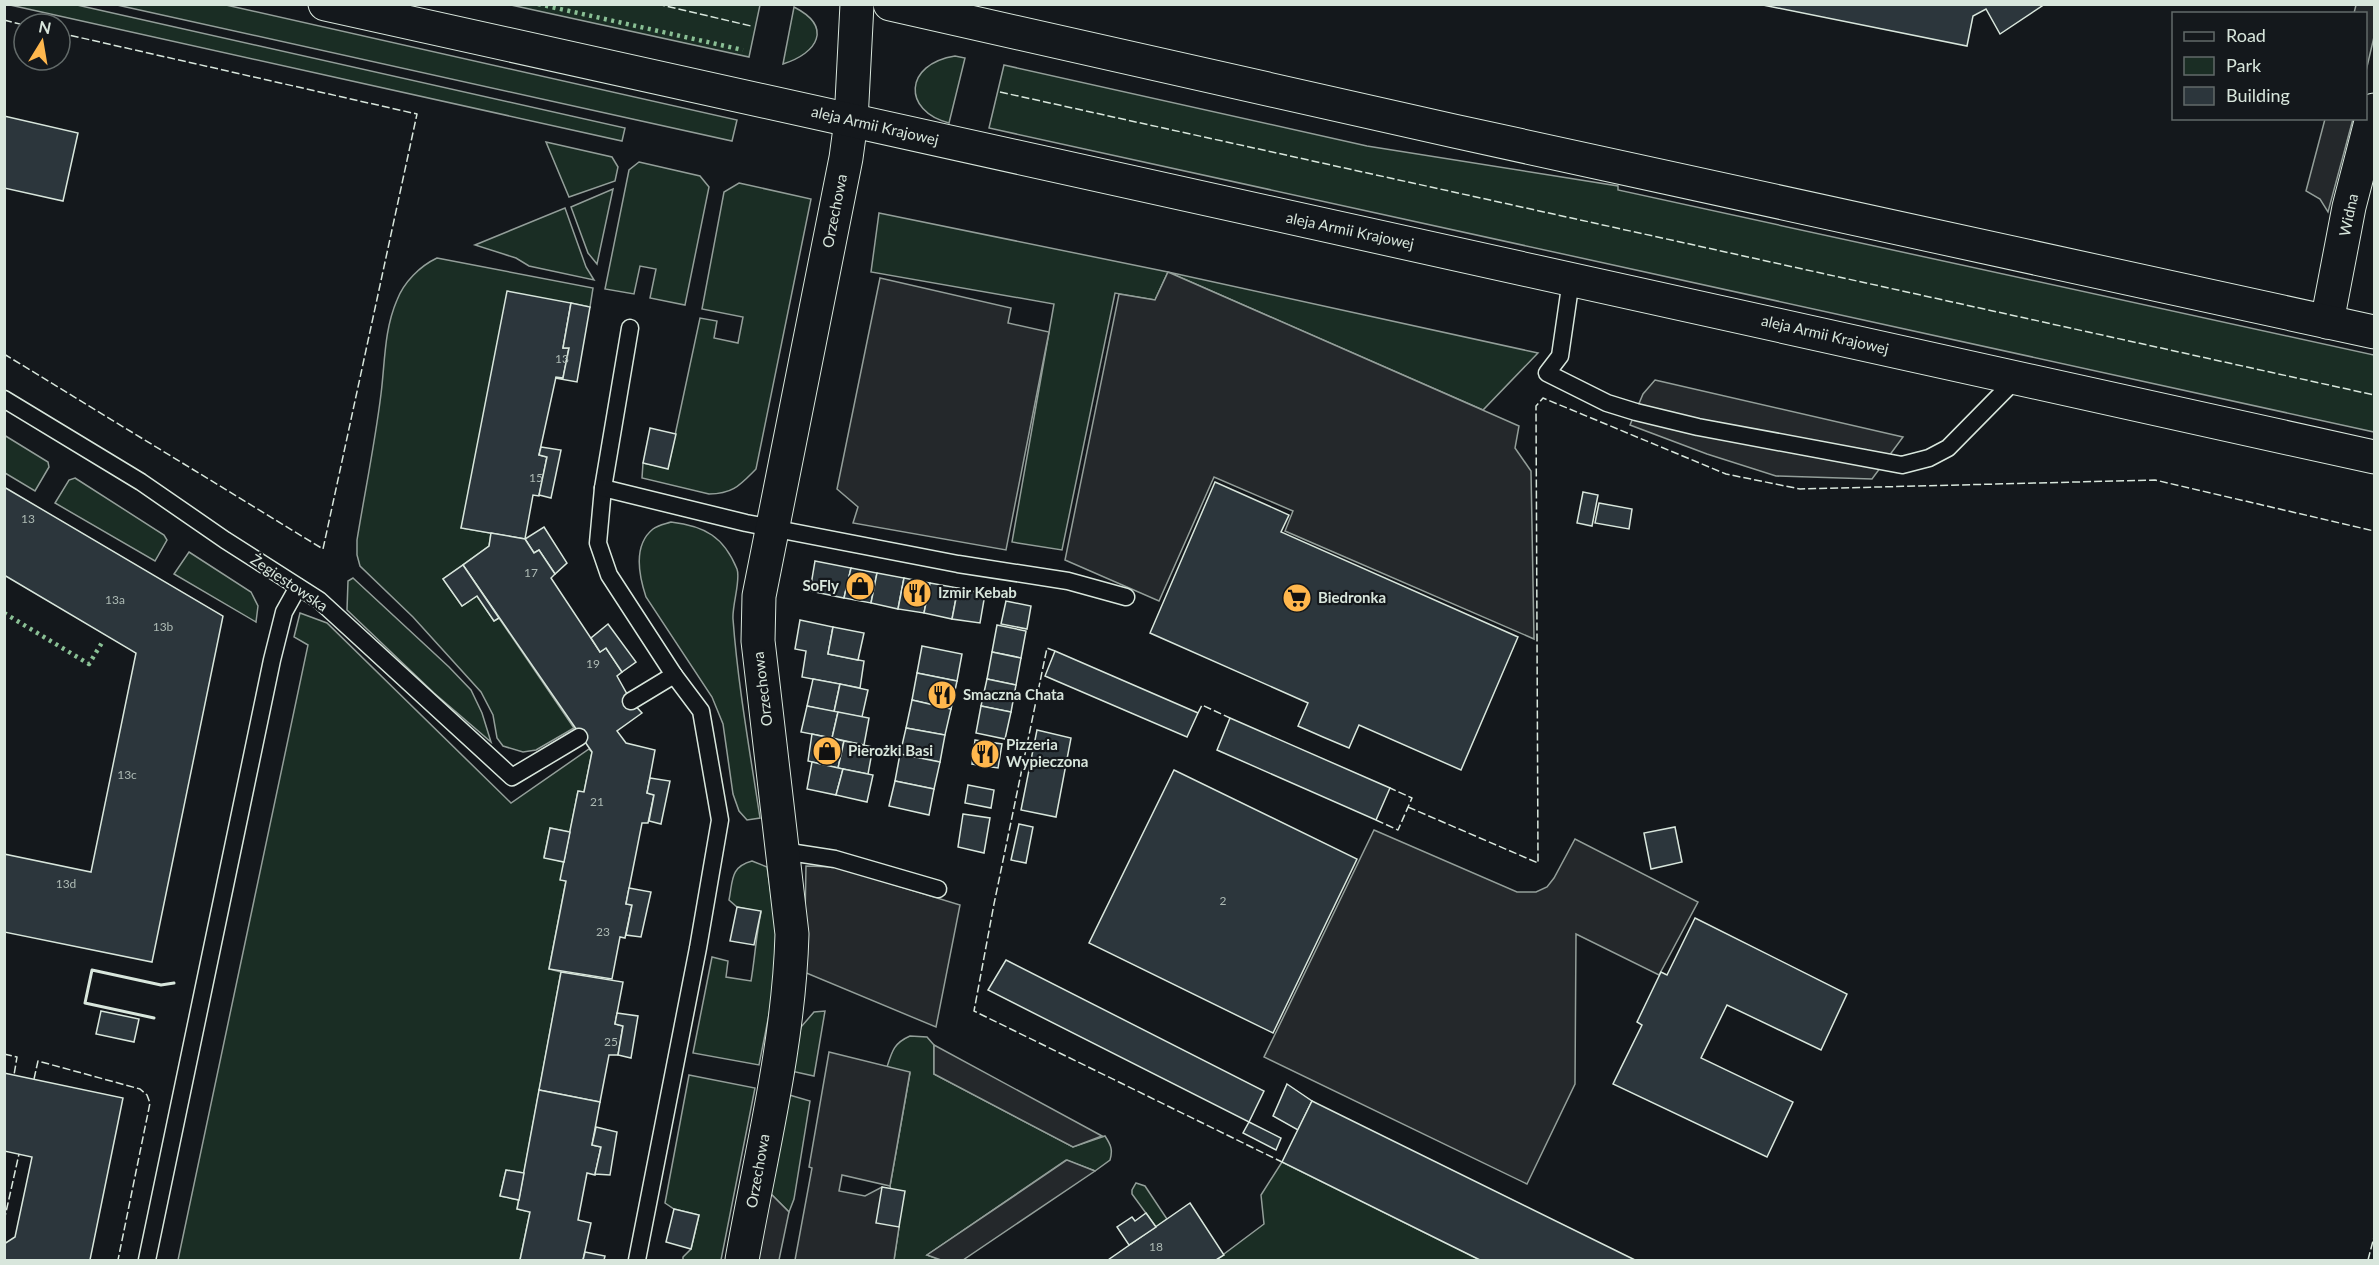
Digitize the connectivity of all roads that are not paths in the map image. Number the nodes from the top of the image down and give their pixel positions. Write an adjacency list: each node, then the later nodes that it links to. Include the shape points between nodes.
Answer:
1 (326, 4): 5 (main road, aleja Armii Krajowej)
2 (857, 4): 5 (main road, Orzechowa)
3 (890, 4): 7 (main road)
4 (2374, 110): 7 (main road, Widna, via 2349,207)
5 (851, 121): 6 (main road, aleja Armii Krajowej); 14 (main road, Orzechowa)
6 (1571, 279): 10 (main road, aleja Armii Krajowej); 10 (lane, via 1560,356 1547,373 1607,403 1698,427 1902,465 1948,448)
7 (2327, 322): 9 (main road)
8 (630, 328): 13 (lane)
9 (2374, 332)
10 (2017, 378): 12 (main road, aleja Armii Krajowej)
11 (4, 399): 15 (lane, Żegiestowska, via 141,482)
12 (2374, 457)
13 (603, 488): 14 (lane); 17 (lane, via 598,543 609,575)
14 (772, 527): 16 (lane, via 958,564 1068,580); 20 (main road, Orzechowa, via 759,596 758,641)
15 (298, 587): 19 (lane, Żegiestowska, via 330,609 512,777); 22 (lane, via 284,612 272,660)
16 (1126, 597)
17 (674, 675): 18 (lane); 23 (lane, via 701,711 720,820)
18 (631, 701)
19 (579, 737)
20 (783, 851): 21 (lane, via 835,859); 24 (main road, Orzechowa, via 792,934 791,973)
21 (939, 889)
22 (147, 1260)
23 (637, 1260)
24 (741, 1260)

